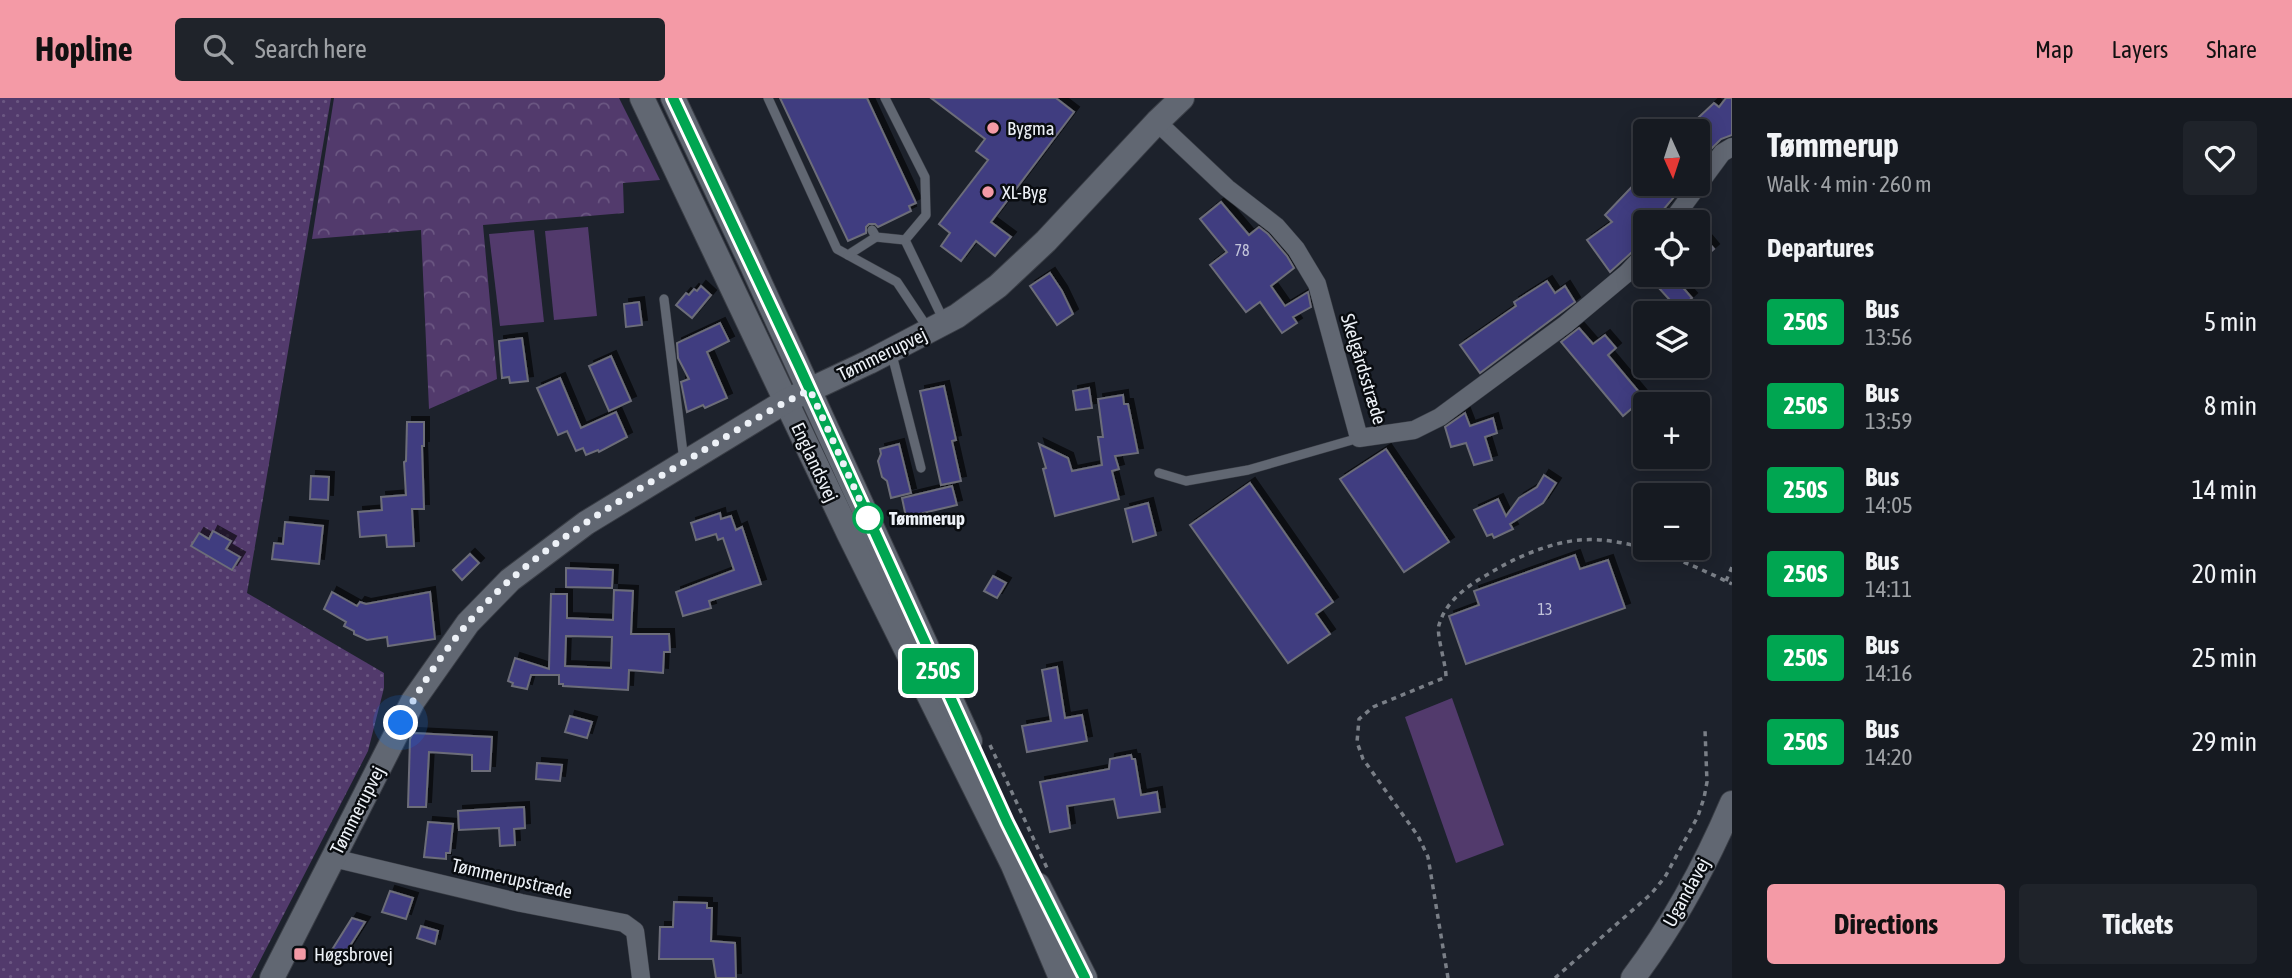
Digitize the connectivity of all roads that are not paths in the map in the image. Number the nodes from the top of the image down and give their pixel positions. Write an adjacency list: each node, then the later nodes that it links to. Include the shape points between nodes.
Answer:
1 (642, 98): 16 (main road, Englandsvej)
2 (673, 98): 15 (main road, Englandsvej)
3 (768, 98): 10 (lane, via 837,249)
4 (885, 98): 9 (lane, via 925,177 926,215)
5 (1182, 98): 6 (main road, Tømmerupvej)
6 (1157, 121): 13 (main road, Tømmerupvej, via 998,286); 17 (street, Skelgårdsstræde, via 1296,249 1317,284)
7 (1732, 147): 8 (street, via 1722,153)
8 (1680, 210)
9 (905, 240): 10 (lane, via 874,233); 13 (lane)
10 (848, 255): 13 (lane, via 897,282)
11 (1633, 267): 17 (street, Skelgårdsstræde, via 1566,324 1440,417 1414,430)
12 (664, 299): 18 (lane)
13 (937, 327): 14 (main road, Tømmerupvej)
14 (891, 351): 15 (main road, Tømmerupvej); 19 (lane)
15 (810, 390): 16 (main road, Tømmerupvej); 26 (main road, Englandsvej, via 1007,822)
16 (786, 401): 18 (main road, Tømmerupvej); 25 (main road, Englandsvej, via 1013,865)
17 (1359, 438): 20 (lane, via 1248,470 1186,481)
18 (684, 462): 22 (main road, Tømmerupvej, via 586,523 510,580 468,622 413,701)
19 (921, 468)
20 (1159, 473)
21 (1732, 803): 27 (main road, Ugandavej, via 1684,900)
22 (332, 858): 23 (main road, Tømmerupvej); 24 (street, Tømmerupstræde, via 624,923 635,931)
23 (272, 978)
24 (641, 978)
25 (1061, 978)
26 (1085, 978)
27 (1633, 978)

